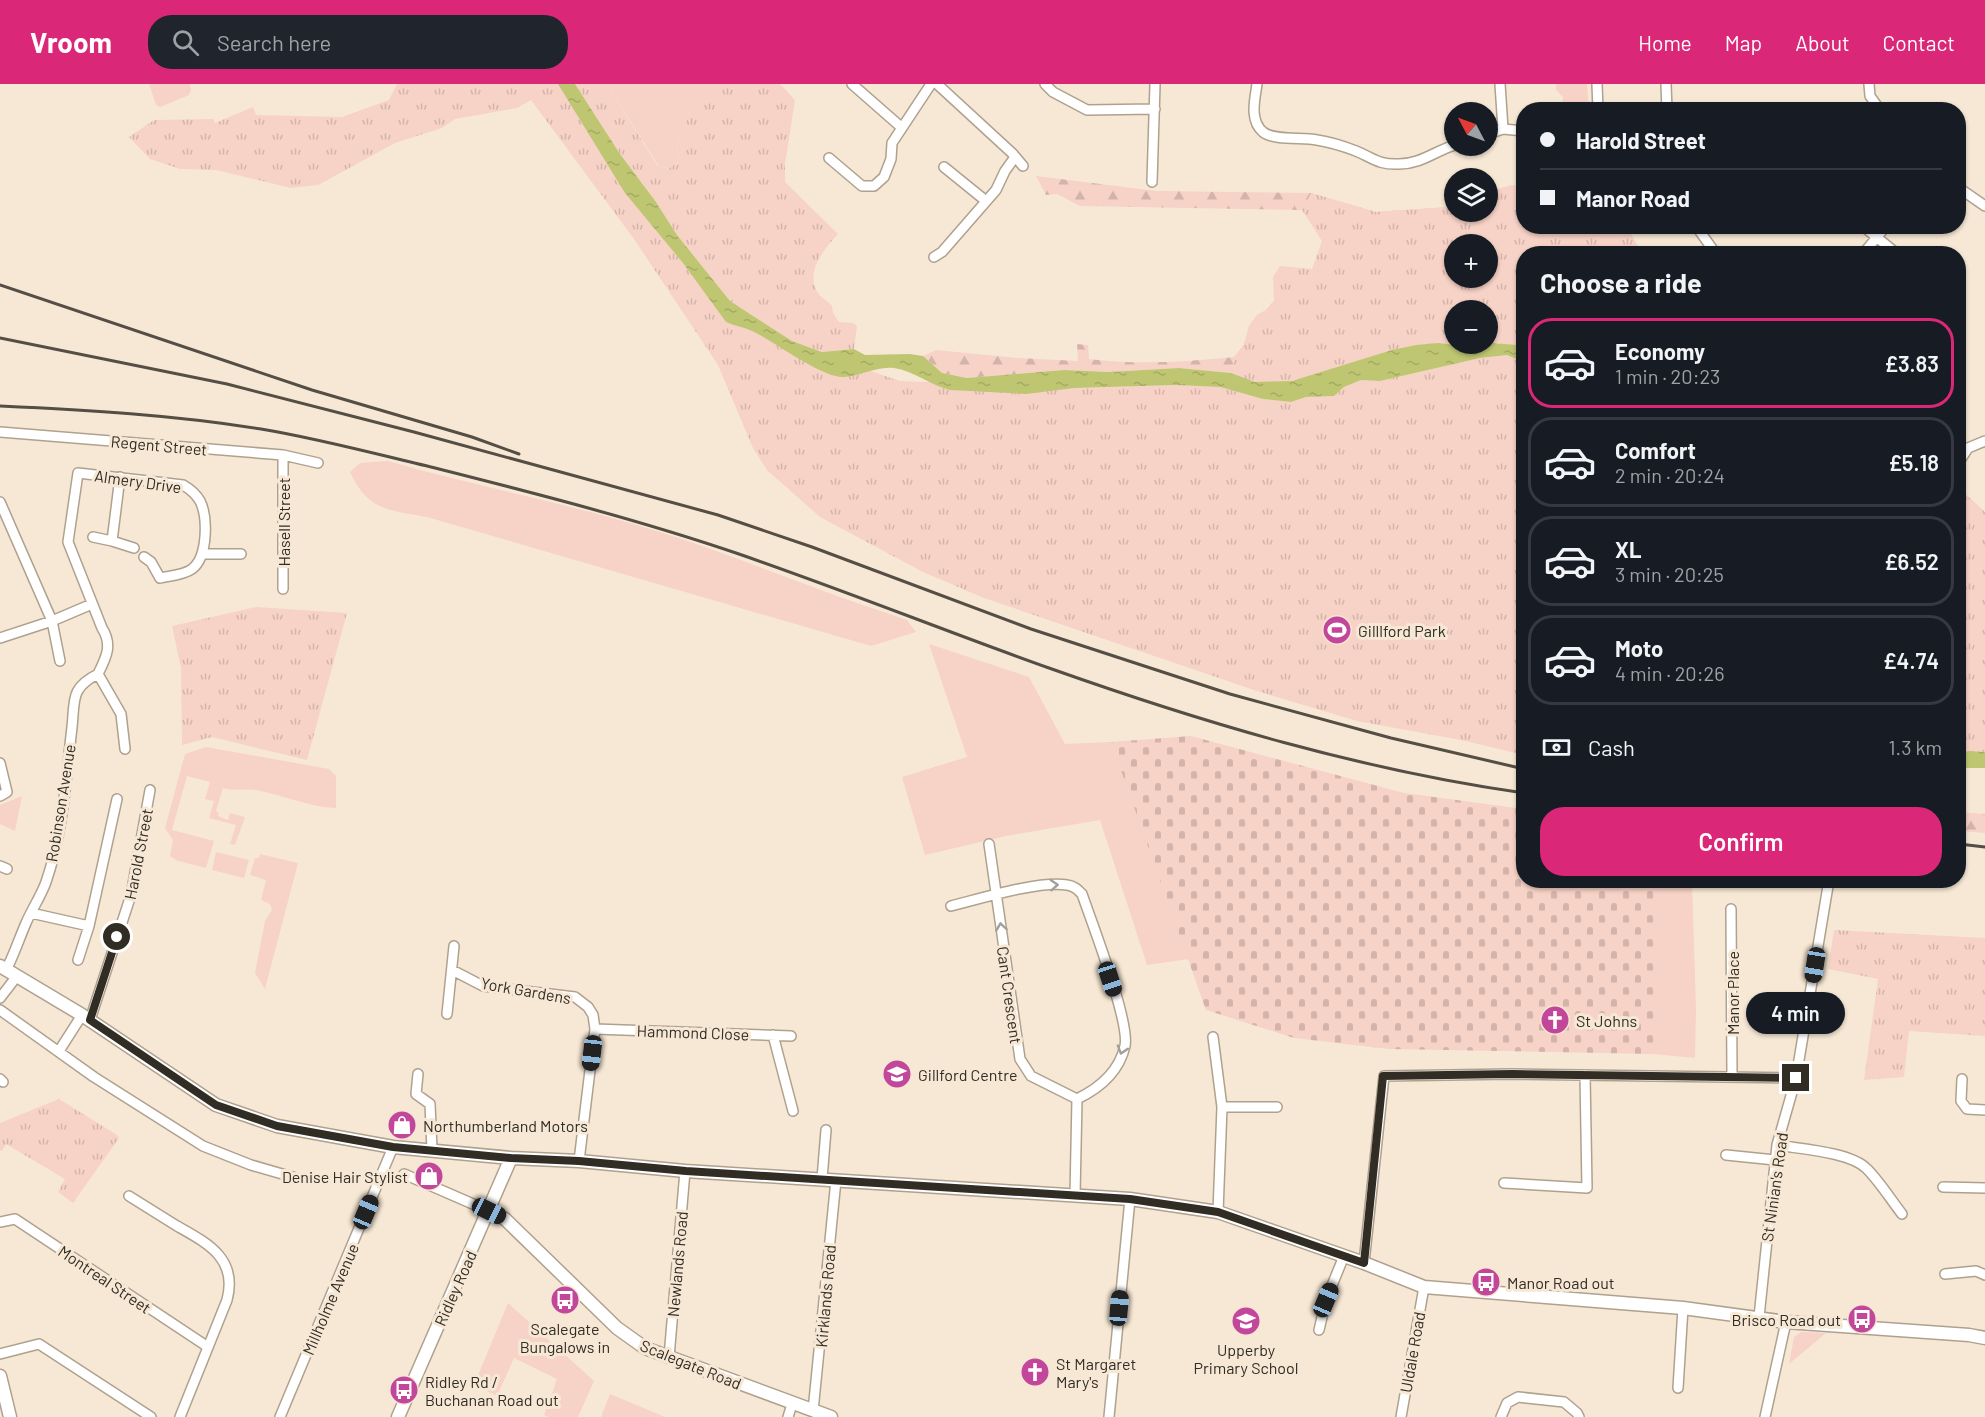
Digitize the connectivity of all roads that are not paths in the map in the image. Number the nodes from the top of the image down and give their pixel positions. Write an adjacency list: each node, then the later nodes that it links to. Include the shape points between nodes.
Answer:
1 (852, 84): 15 (street)
2 (931, 84): 15 (street)
3 (937, 84): 20 (street)
4 (1045, 84): 14 (street, via 1087,110)
5 (1155, 84): 14 (street)
6 (1257, 84): 19 (street, via 1253,109 1256,122 1271,136 1325,141 1376,162 1399,164 1419,162)
7 (1500, 84): 16 (street)
8 (1597, 84): 11 (street)
9 (1666, 84): 12 (street)
10 (1869, 84): 13 (street)
11 (1598, 102)
12 (1667, 102)
13 (1874, 102)
14 (1155, 109): 24 (street)
15 (902, 127): 21 (street, via 892,143 884,177 874,186 862,186)
16 (1503, 129): 17 (street); 18 (street)
17 (1516, 130)
18 (1498, 131)
19 (1444, 150)
20 (1016, 157): 22 (street); 26 (street)
21 (829, 158)
22 (1023, 166)
23 (944, 167): 26 (street)
24 (1152, 182)
25 (1966, 193): 27 (street)
26 (986, 201): 33 (street)
27 (1985, 206)
28 (1874, 234): 30 (street)
29 (1880, 234): 30 (street)
30 (1878, 237): 31 (street); 32 (street)
31 (1870, 246)
32 (1888, 246)
33 (934, 257)
34 (0, 432): 38 (street, Regent Street)
35 (1985, 441): 36 (street)
36 (1968, 448): 37 (street)
37 (1966, 451)
38 (283, 455): 39 (street, Regent Street); 48 (street, Hasell Street)
39 (318, 463)
40 (120, 477): 43 (street); 45 (street, Almery Drive, via 183,485 193,492 204,511); 49 (street, Almery Drive, via 78,473 68,542)
41 (0, 502): 50 (street)
42 (93, 537): 43 (street)
43 (112, 540): 44 (street)
44 (134, 548)
45 (203, 554): 46 (street); 47 (street, via 191,570 160,578)
46 (241, 554)
47 (144, 557)
48 (283, 589)
49 (92, 604): 50 (street); 53 (street, Almery Drive, via 109,638 107,657)
50 (52, 621): 51 (street); 52 (street)
51 (0, 638)
52 (60, 661)
53 (98, 674): 54 (street, via 121,714); 64 (street, Robinson Avenue, via 81,686 72,702 56,845 46,883)
54 (125, 749)
55 (0, 763): 57 (street)
56 (150, 790): 73 (street, Harold Street, via 131,895)
57 (4, 794)
58 (117, 799): 65 (street)
59 (989, 844): 61 (street, Cant Crescent)
60 (1828, 888): 82 (street, St Ninian's Road)
61 (997, 894): 62 (street); 84 (street, Cant Crescent, one-way to 61, via 1031,1076 1020,1059); 84 (street, one-way to 84, via 1053,884 1075,887 1082,894 1124,1022 1125,1045 1110,1077)
62 (951, 906)
63 (1731, 909): 81 (street, Manor Place)
64 (32, 913): 65 (street); 69 (street, Robinson Avenue)
65 (89, 927): 67 (street)
66 (454, 946): 68 (street)
67 (78, 960)
68 (452, 970): 72 (street); 74 (street, York Gardens, via 483,987 575,997 593,1015)
69 (8, 971): 70 (street, Robinson Avenue); 73 (street)
70 (0, 998)
71 (0, 1010): 78 (street)
72 (447, 1014)
73 (86, 1018): 78 (street, Harold Street); 91 (street, via 216,1105 277,1126)
74 (595, 1029): 75 (street, Hammond Close); 96 (street)
75 (773, 1035): 76 (street, Hammond Close); 88 (street)
76 (791, 1036)
77 (1213, 1037): 85 (street)
78 (59, 1050): 99 (street, via 94,1077 203,1146)
79 (418, 1074): 92 (street, via 416,1094 430,1104)
80 (1585, 1075): 81 (street); 102 (street, via 1587,1188); 113 (street, via 1383,1076)
81 (1732, 1076): 82 (street)
82 (1796, 1078): 90 (street, St Ninian's Road)
83 (1962, 1079): 87 (street, via 1961,1101 1967,1109)
84 (1077, 1100): 105 (street)
85 (1222, 1107): 86 (street); 109 (street)
86 (1277, 1107)
87 (1985, 1110)
88 (793, 1111)
89 (826, 1130): 100 (street)
90 (1777, 1144): 95 (street, St Ninian's Road); 110 (street, via 1853,1160 1866,1168)
91 (393, 1147): 92 (street); 132 (street, Millholme Avenue)
92 (432, 1150): 94 (street)
93 (1726, 1155): 95 (street)
94 (511, 1158): 96 (street); 108 (street, Ridley Road)
95 (1775, 1160): 118 (street, St Ninian's Road)
96 (579, 1161): 97 (street)
97 (686, 1171): 100 (street); 124 (street, Newlands Road)
98 (404, 1174): 108 (street)
99 (296, 1178)
100 (822, 1179): 101 (street)
101 (836, 1180): 105 (street); 128 (street, Kirklands Road)
102 (1504, 1183)
103 (1943, 1187): 104 (street)
104 (1985, 1188)
105 (1075, 1195): 107 (street)
106 (129, 1196): 122 (street, via 210,1245 222,1260 229,1291)
107 (1130, 1199): 109 (street); 136 (street)
108 (489, 1211): 124 (street, Scalegate Road, via 506,1219 617,1328 645,1348); 133 (street, Ridley Road)
109 (1218, 1212): 112 (street)
110 (1902, 1214)
111 (0, 1222): 122 (street, Montreal Street, via 15,1219)
112 (1344, 1256): 113 (street); 120 (street)
113 (1364, 1263): 116 (street)
114 (1945, 1274): 115 (street, via 1977,1271)
115 (1985, 1275)
116 (1424, 1287): 117 (street); 137 (street, Uldale Road)
117 (1683, 1308): 118 (street); 126 (street)
118 (1759, 1317): 119 (street)
119 (1786, 1322): 121 (street); 140 (street)
120 (1319, 1330)
121 (1985, 1338)
122 (208, 1347): 131 (street)
123 (0, 1354): 130 (street, via 39,1344)
124 (669, 1357): 127 (street, Scalegate Road)
125 (0, 1376): 129 (street)
126 (1678, 1388)
127 (792, 1404): 128 (street, Scalegate Road); 134 (street)
128 (813, 1411): 135 (street, Scalegate Road)
129 (10, 1417)
130 (151, 1417)
131 (180, 1417)
132 (280, 1417)
133 (398, 1417)
134 (788, 1417)
135 (831, 1417)
136 (1109, 1417)
137 (1401, 1417)
138 (1501, 1417): 139 (street, via 1507,1402 1518,1397 1564,1402)
139 (1579, 1417)
140 (1765, 1417)

